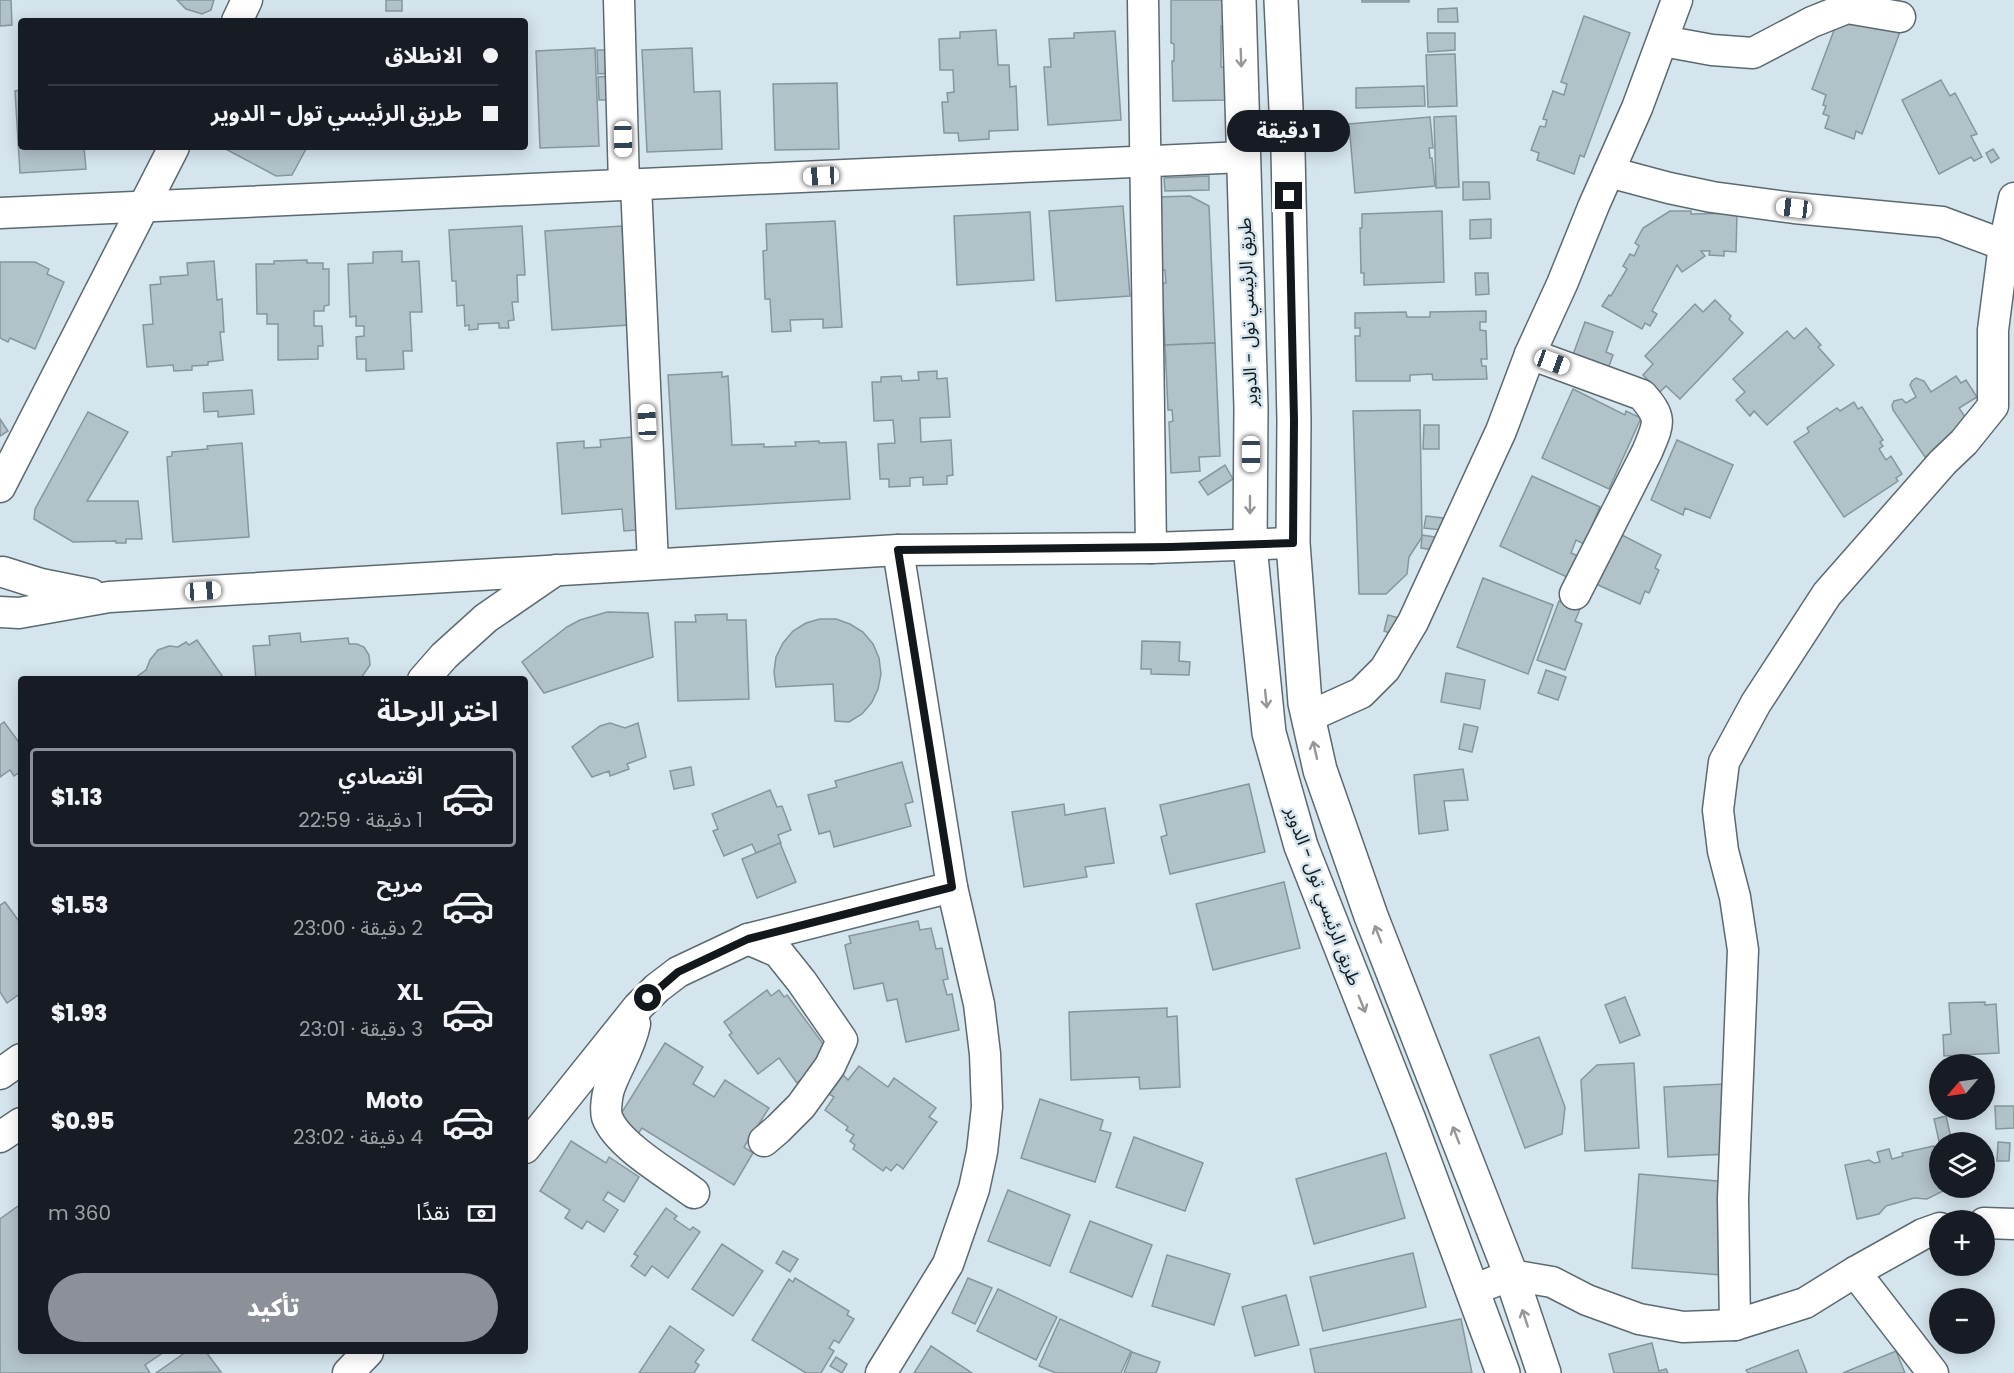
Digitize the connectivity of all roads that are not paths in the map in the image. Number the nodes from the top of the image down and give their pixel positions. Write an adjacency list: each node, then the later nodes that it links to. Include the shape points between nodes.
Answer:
1 (247, 0): 8 (street)
2 (619, 0): 14 (street)
3 (1143, 0): 12 (street)
4 (1239, 0): 11 (main road, طريق الرئيسي تول - الدوير, one-way to 11)
5 (1281, 0): 21 (main road, via 1294,420)
6 (1677, 0): 9 (street)
7 (1900, 17): 9 (street, via 1847,8 1753,53)
8 (238, 18)
9 (1663, 40): 13 (street)
10 (172, 150): 16 (street)
11 (1243, 157): 12 (street); 22 (main road, طريق الرئيسي تول - الدوير, one-way to 22, via 1251,408)
12 (1146, 161): 14 (street); 23 (street)
13 (1609, 172): 18 (street, via 1712,197 1942,222); 19 (street)
14 (630, 185): 16 (street); 25 (street)
15 (2014, 198): 18 (street)
16 (144, 207): 17 (street); 20 (street)
17 (0, 213)
18 (2004, 245): 50 (street, via 1993,330 1993,406 1827,594 1756,703 1724,762 1718,810 1743,951 1733,1198)
19 (1530, 354): 28 (street, via 1642,394 1657,420 1647,452); 33 (street, via 1481,478 1413,622 1385,669 1360,693)
20 (0, 487)
21 (1293, 543): 22 (street); 33 (main road)
22 (1250, 546): 23 (street); 49 (main road, طريق الرئيسي تول - الدوير, one-way to 49, via 1269,733 1301,846)
23 (1151, 548): 24 (street)
24 (898, 550): 25 (street); 34 (street)
25 (653, 564): 26 (street)
26 (556, 570): 29 (street); 32 (street, via 486,618)
27 (1, 571): 29 (street, via 67,590); 30 (street, via 6,593)
28 (1575, 594)
29 (109, 597): 31 (street, via 19,613)
30 (0, 607)
31 (0, 612)
32 (426, 676)
33 (1308, 717): 48 (main road, one-way to 33, via 1371,916 1320,770)
34 (952, 887): 35 (street); 53 (street, via 979,1004 985,1054 987,1107 982,1152 974,1189 948,1264)
35 (748, 939): 36 (street, via 678,972); 41 (street, via 778,952 842,1040 830,1066 801,1106)
36 (638, 1007): 42 (street); 43 (street, via 632,1041 609,1090 606,1115 616,1134)
37 (18, 1061): 38 (street)
38 (0, 1074)
39 (18, 1125): 40 (street)
40 (0, 1137)
41 (764, 1141)
42 (528, 1144)
43 (694, 1193)
44 (1995, 1223): 45 (street)
45 (2014, 1224)
46 (1929, 1232): 47 (street)
47 (1855, 1272): 50 (street, via 1805,1303); 56 (street)
48 (1511, 1275): 49 (street); 50 (street, via 1552,1282 1587,1300 1639,1318 1683,1327); 55 (main road, one-way to 48)
49 (1473, 1290): 54 (main road, طريق الرئيسي تول - الدوير)
50 (1736, 1324)
51 (366, 1354): 52 (street)
52 (348, 1373)
53 (881, 1373)
54 (1503, 1373)
55 (1544, 1373)
56 (1933, 1373)

